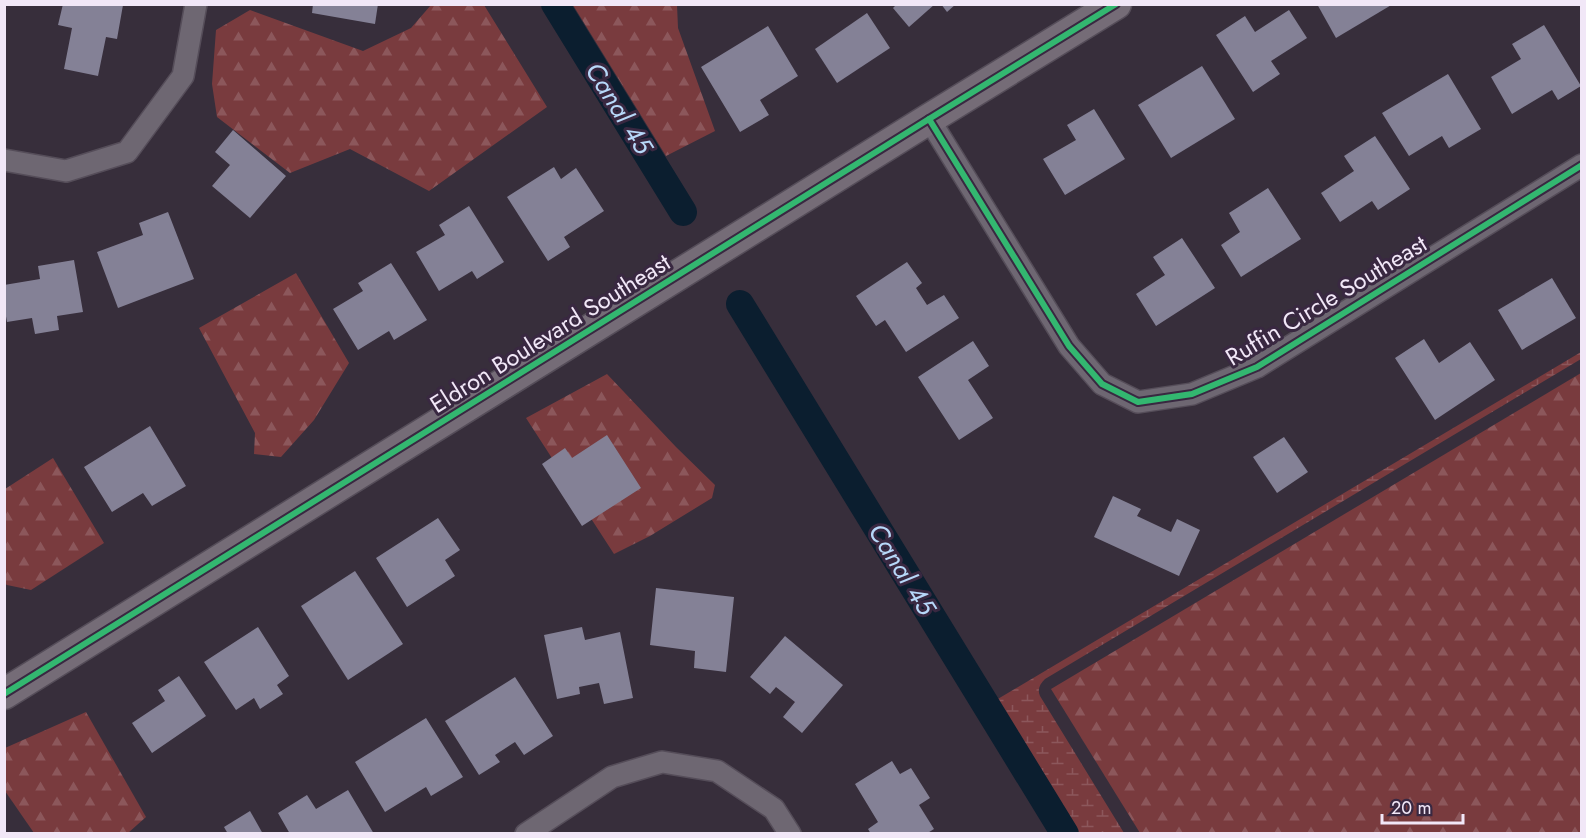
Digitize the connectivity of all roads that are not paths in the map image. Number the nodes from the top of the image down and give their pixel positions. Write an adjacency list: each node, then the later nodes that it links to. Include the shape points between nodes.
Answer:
1 (196, 4): 4 (street, via 183,76 127,152 66,171)
2 (1116, 4): 3 (street, Eldron Boulevard Southeast)
3 (929, 119): 5 (street, Ruffin Circle Southeast, via 1069,346 1102,384 1138,402 1192,394 1257,367); 6 (street, Eldron Boulevard Southeast)
4 (4, 160)
5 (1581, 165)
6 (4, 694)
7 (526, 834): 8 (street, via 612,777 662,762 717,771 774,809)
8 (789, 834)

